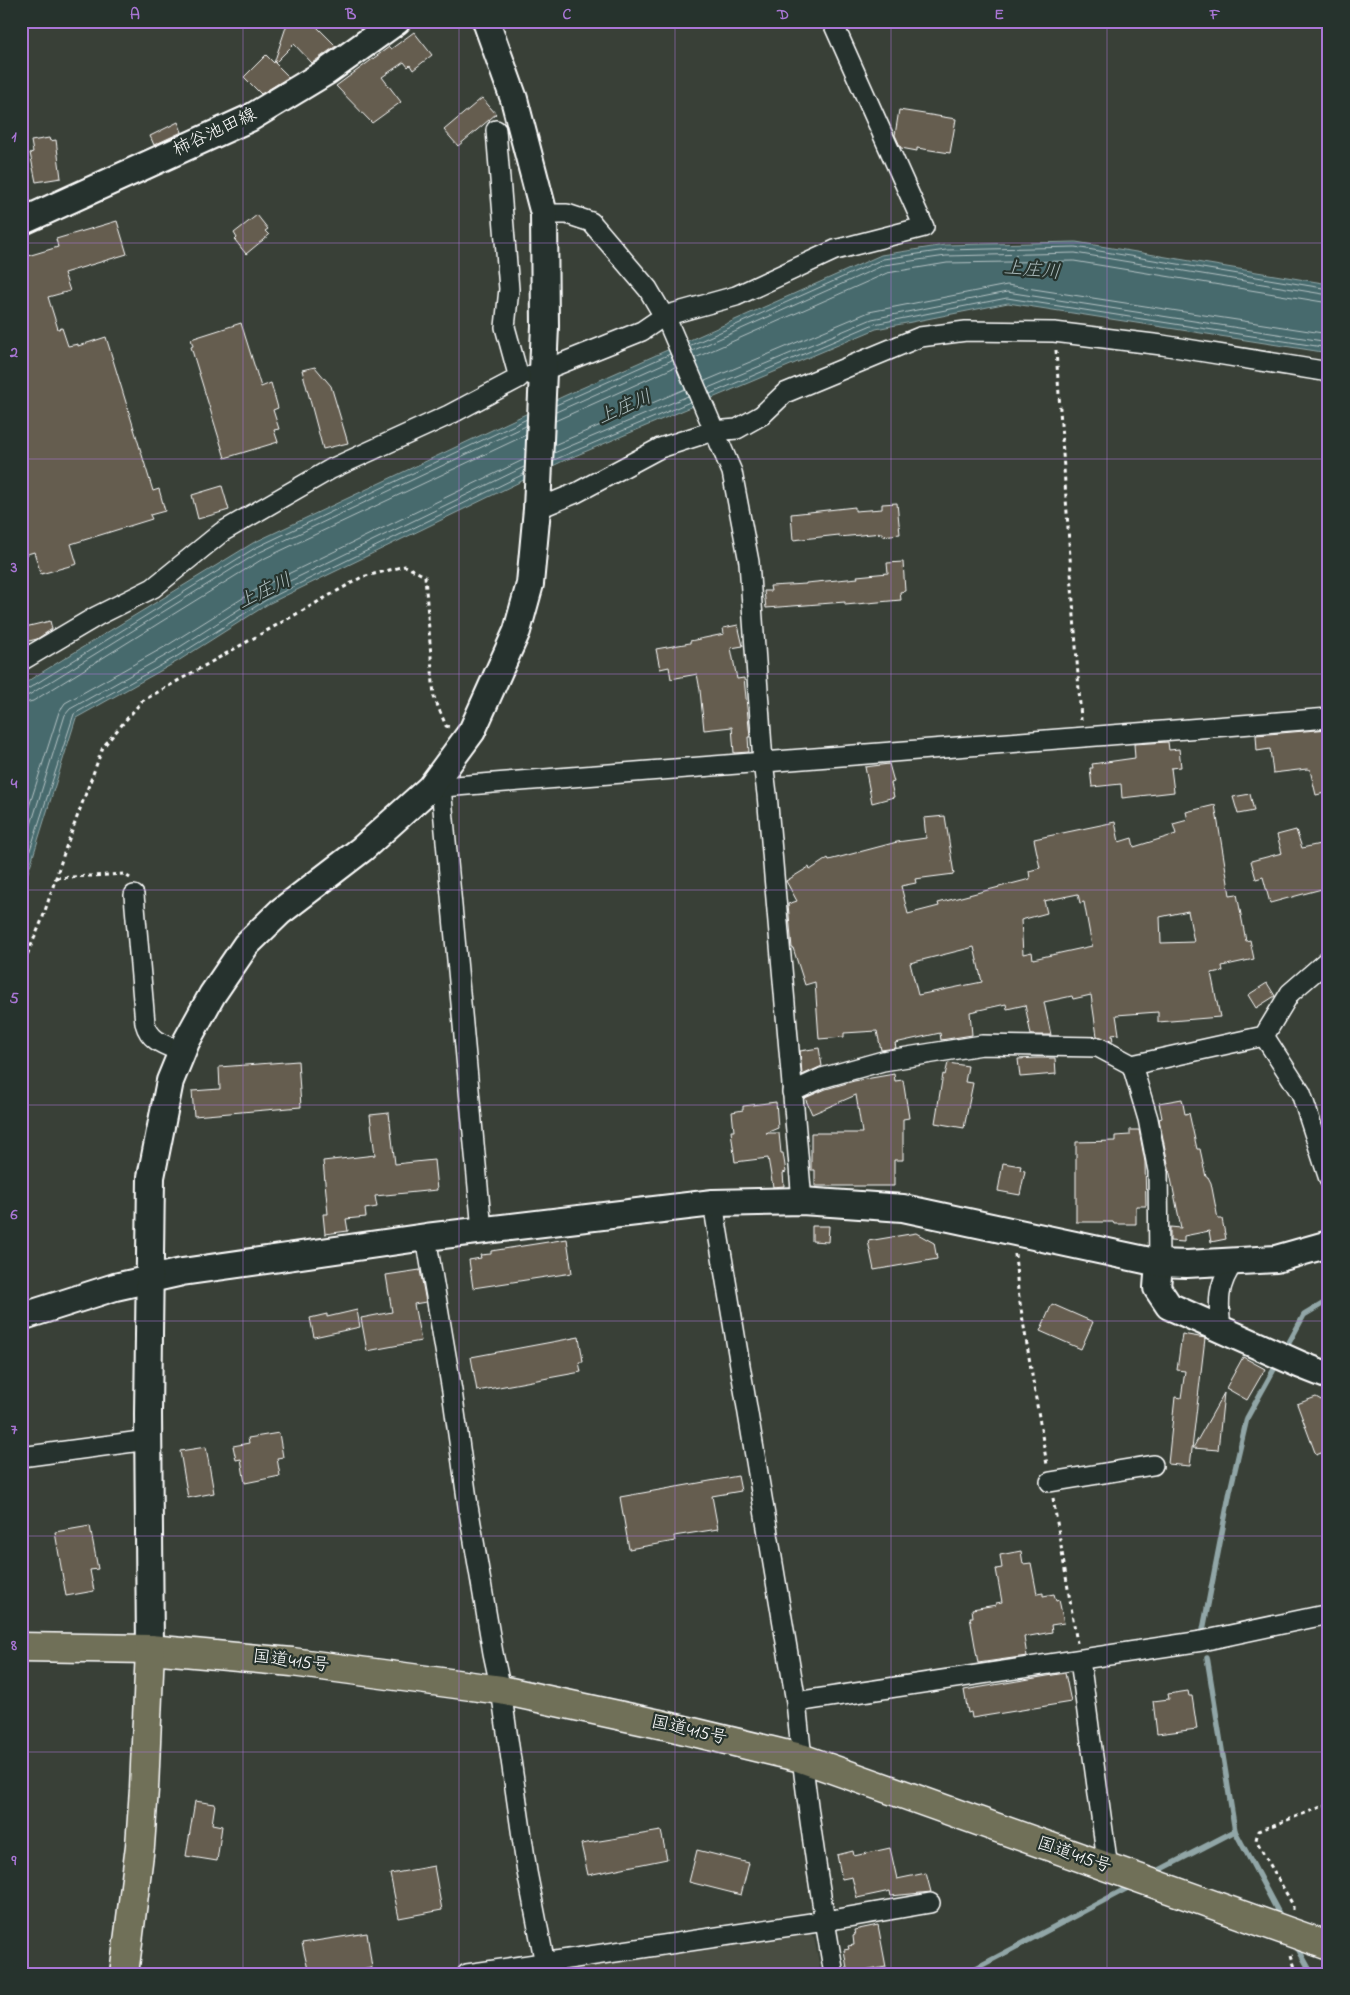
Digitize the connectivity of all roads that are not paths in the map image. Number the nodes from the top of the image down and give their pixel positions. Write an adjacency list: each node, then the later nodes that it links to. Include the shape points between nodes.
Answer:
1 (397, 21): 6 (street, 柿谷池田線, via 326,72 250,118)
2 (486, 21): 5 (street, via 514,99)
3 (832, 21): 7 (street, via 924,226 835,250 736,296)
4 (496, 130): 9 (street, via 509,289 505,327)
5 (544, 214): 7 (street, via 567,214 591,222 648,289); 9 (street, via 545,326)
6 (21, 222)
7 (667, 321): 9 (street); 10 (street)
8 (1329, 372): 10 (street, via 1162,345 1054,332 966,331 920,336 784,393 762,415 737,429)
9 (531, 375): 11 (street); 12 (street, via 332,468 222,532 153,588 97,616)
10 (713, 431): 11 (street, via 660,448); 14 (street, via 732,472 749,562)
11 (537, 510): 15 (street, via 530,584 517,631 472,731)
12 (21, 661)
13 (1329, 718): 14 (street)
14 (763, 762): 15 (street); 21 (street)
15 (436, 788): 19 (street, via 280,912 246,945 212,995); 25 (street)
16 (134, 895): 19 (street, via 148,1033 155,1041)
17 (1329, 959): 18 (street, via 1290,993)
18 (1264, 1036): 20 (street); 22 (street, via 1301,1093)
19 (182, 1052): 30 (street, via 170,1081 151,1177)
20 (1132, 1065): 21 (street, via 1098,1047 982,1045 883,1061 822,1078); 29 (street, via 1148,1119 1158,1171)
21 (792, 1092): 23 (street)
22 (1329, 1179)
23 (802, 1201): 24 (street); 29 (street, via 903,1208)
24 (713, 1203): 25 (street); 43 (street)
25 (482, 1230): 26 (street)
26 (426, 1237): 30 (street); 42 (street, via 468,1506)
27 (1329, 1244): 28 (street, via 1276,1259)
28 (1234, 1262): 29 (street); 32 (street, via 1225,1274 1219,1298)
29 (1159, 1263): 32 (street, via 1157,1288 1169,1306)
30 (151, 1278): 31 (street); 34 (street)
31 (21, 1318)
32 (1221, 1329): 33 (street)
33 (1329, 1376)
34 (148, 1440): 35 (street); 40 (street)
35 (21, 1457)
36 (1153, 1465): 37 (street)
37 (1050, 1482)
38 (1329, 1614): 41 (street, via 1202,1642)
39 (21, 1647): 40 (highway, 国道415号)
40 (150, 1649): 42 (highway, 国道415号, via 292,1662); 50 (highway, via 144,1789)
41 (1080, 1660): 43 (street); 45 (street)
42 (501, 1690): 44 (highway, 国道415号); 49 (street, via 527,1872)
43 (796, 1702): 44 (street)
44 (802, 1758): 45 (highway, 国道415号); 47 (street)
45 (1108, 1868): 48 (highway, 国道415号)
46 (930, 1903): 47 (street)
47 (825, 1921): 49 (street); 52 (street)
48 (1329, 1946)
49 (546, 1967): 51 (street)
50 (124, 1974)
51 (467, 1974)
52 (834, 1974)

